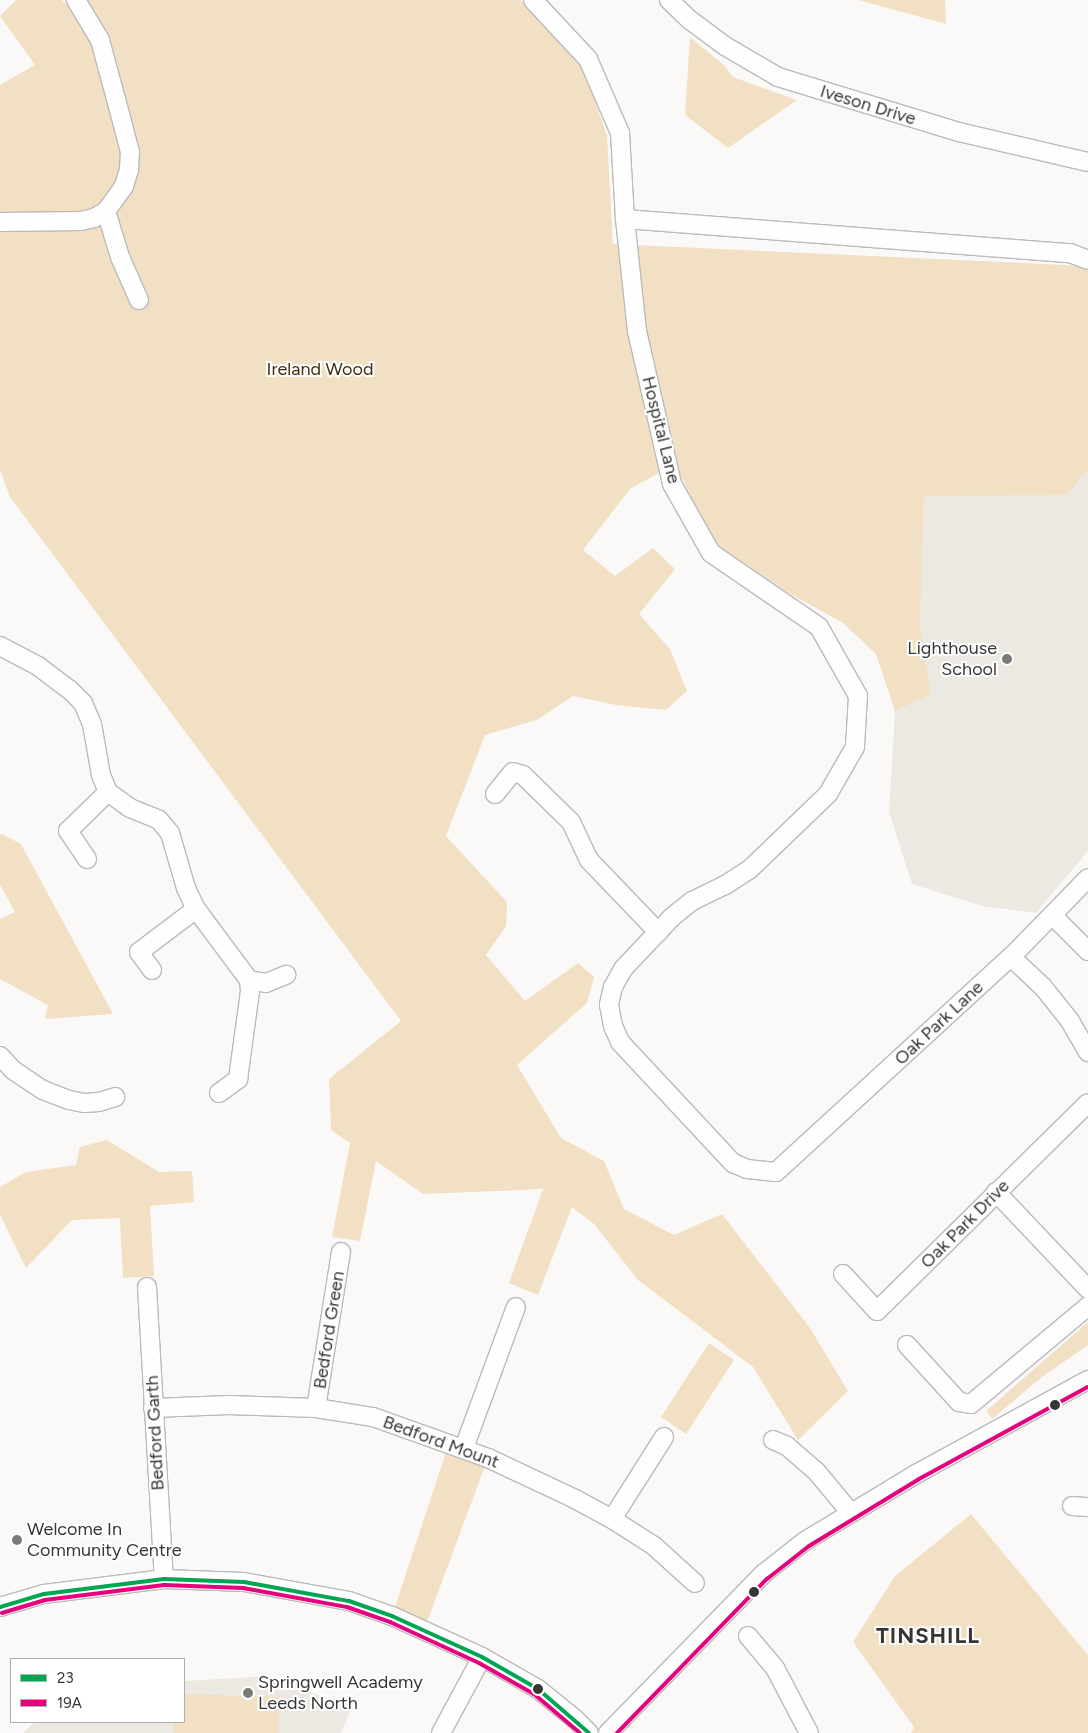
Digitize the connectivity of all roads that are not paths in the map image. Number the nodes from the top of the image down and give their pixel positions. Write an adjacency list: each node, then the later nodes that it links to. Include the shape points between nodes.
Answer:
1 (76, 0): 5 (street, via 100,40 130,152 124,186)
2 (533, 0): 6 (street, Hospital Lane, via 588,60 620,133)
3 (669, 0): 4 (street, Iveson Drive, via 725,46 778,77 959,132)
4 (1088, 162)
5 (106, 212): 7 (street, via 81,221); 9 (street, via 120,257)
6 (625, 219): 8 (street, via 1070,253); 17 (street, Hospital Lane, via 637,331 672,484 711,553 819,627 858,696 855,747 828,794 750,869 725,886 692,901)
7 (0, 222)
8 (1088, 260)
9 (139, 300)
10 (0, 646): 11 (street, via 38,666 69,688 82,704 92,724 101,775)
11 (108, 792): 13 (street, via 68,831); 15 (street, via 130,808 159,820 170,833 186,888)
12 (495, 794): 17 (street, via 513,772 523,775 571,822 589,860)
13 (87, 859)
14 (1088, 878): 16 (street, Oak Park Lane)
15 (196, 909): 20 (street, via 139,952); 22 (street)
16 (1052, 915): 18 (street); 19 (street, Oak Park Lane)
17 (658, 932): 19 (street, Oak Park Lane, via 623,969 613,986 610,1005 613,1026 620,1042 733,1162 747,1169 776,1172)
18 (1088, 951)
19 (1011, 957): 23 (street, via 1043,987 1070,1021)
20 (152, 970)
21 (286, 975): 22 (street, via 266,983)
22 (248, 980): 25 (street, via 250,991 238,1079)
23 (1088, 1052)
24 (0, 1056): 26 (street, via 13,1070 43,1090 68,1100 85,1103)
25 (219, 1093)
26 (115, 1097)
27 (1088, 1103): 28 (street, Oak Park Drive)
28 (996, 1192): 30 (street, Oak Park Drive, via 877,1310); 32 (street)
29 (341, 1252): 38 (street, Bedford Green)
30 (843, 1274)
31 (147, 1287): 37 (street, Bedford Garth)
32 (1088, 1289)
33 (1088, 1306): 35 (street, via 971,1404 959,1402)
34 (516, 1307): 41 (street)
35 (907, 1345)
36 (1088, 1380): 42 (street)
37 (153, 1408): 38 (street, Bedford Mount, via 229,1405); 44 (street, Bedford Garth)
38 (316, 1408): 41 (street, Bedford Mount, via 373,1417)
39 (664, 1438): 43 (street)
40 (773, 1440): 42 (street, via 787,1446 816,1471)
41 (464, 1448): 43 (street, Bedford Mount)
42 (850, 1512): 51 (street, via 763,1574)
43 (612, 1519): 45 (street, Bedford Mount, via 654,1546)
44 (164, 1579): 46 (street, via 44,1594); 48 (street, via 244,1582 349,1601 392,1616)
45 (695, 1583)
46 (0, 1607)
47 (748, 1636): 52 (street, via 775,1668)
48 (482, 1657): 49 (street); 50 (street, via 538,1689)
49 (441, 1733)
50 (589, 1733)
51 (608, 1733)
52 (809, 1733)

